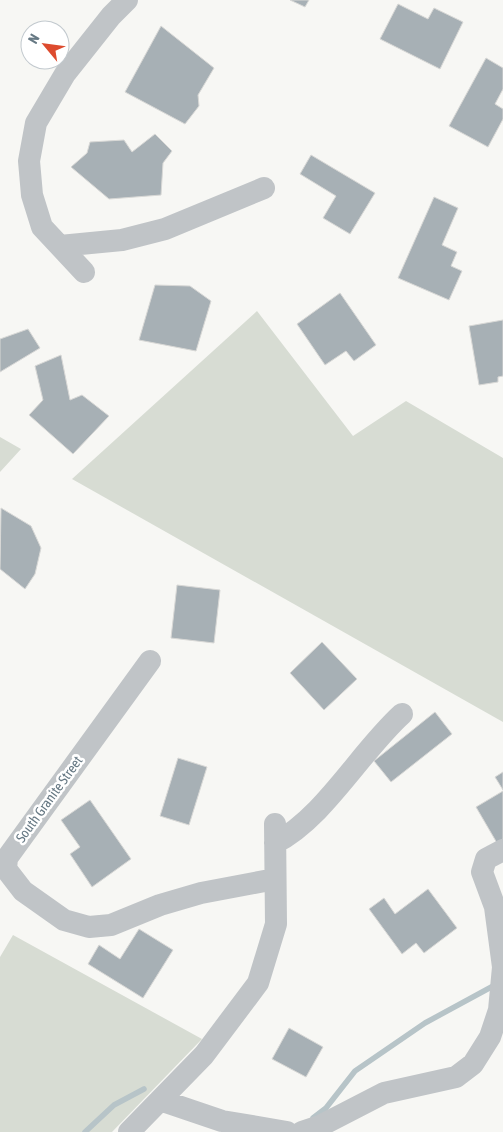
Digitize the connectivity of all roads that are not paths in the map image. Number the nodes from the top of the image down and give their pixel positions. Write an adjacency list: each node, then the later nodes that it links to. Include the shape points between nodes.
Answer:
1 (127, 0): 3 (street, via 65,74 36,123 28,161 32,195 42,227)
2 (264, 188): 3 (street, via 165,228 122,240)
3 (60, 246): 4 (street)
4 (84, 272)
5 (150, 660): 8 (street, South Granite Street)
6 (402, 714): 9 (street, via 305,823 290,835 275,833)
7 (503, 850): 10 (street, via 486,859 482,872 495,907)
8 (4, 856): 9 (street, South Granite Street, via 6,869 23,891 64,920 89,927 112,925 160,905 201,893)
9 (275, 879): 11 (street, via 276,924 258,983 204,1055)
10 (503, 967): 14 (street, via 499,1010 490,1037 473,1064 456,1077 384,1093)
11 (160, 1100): 12 (street); 13 (street, via 222,1121)
12 (129, 1132)
13 (286, 1132)
14 (302, 1132)

